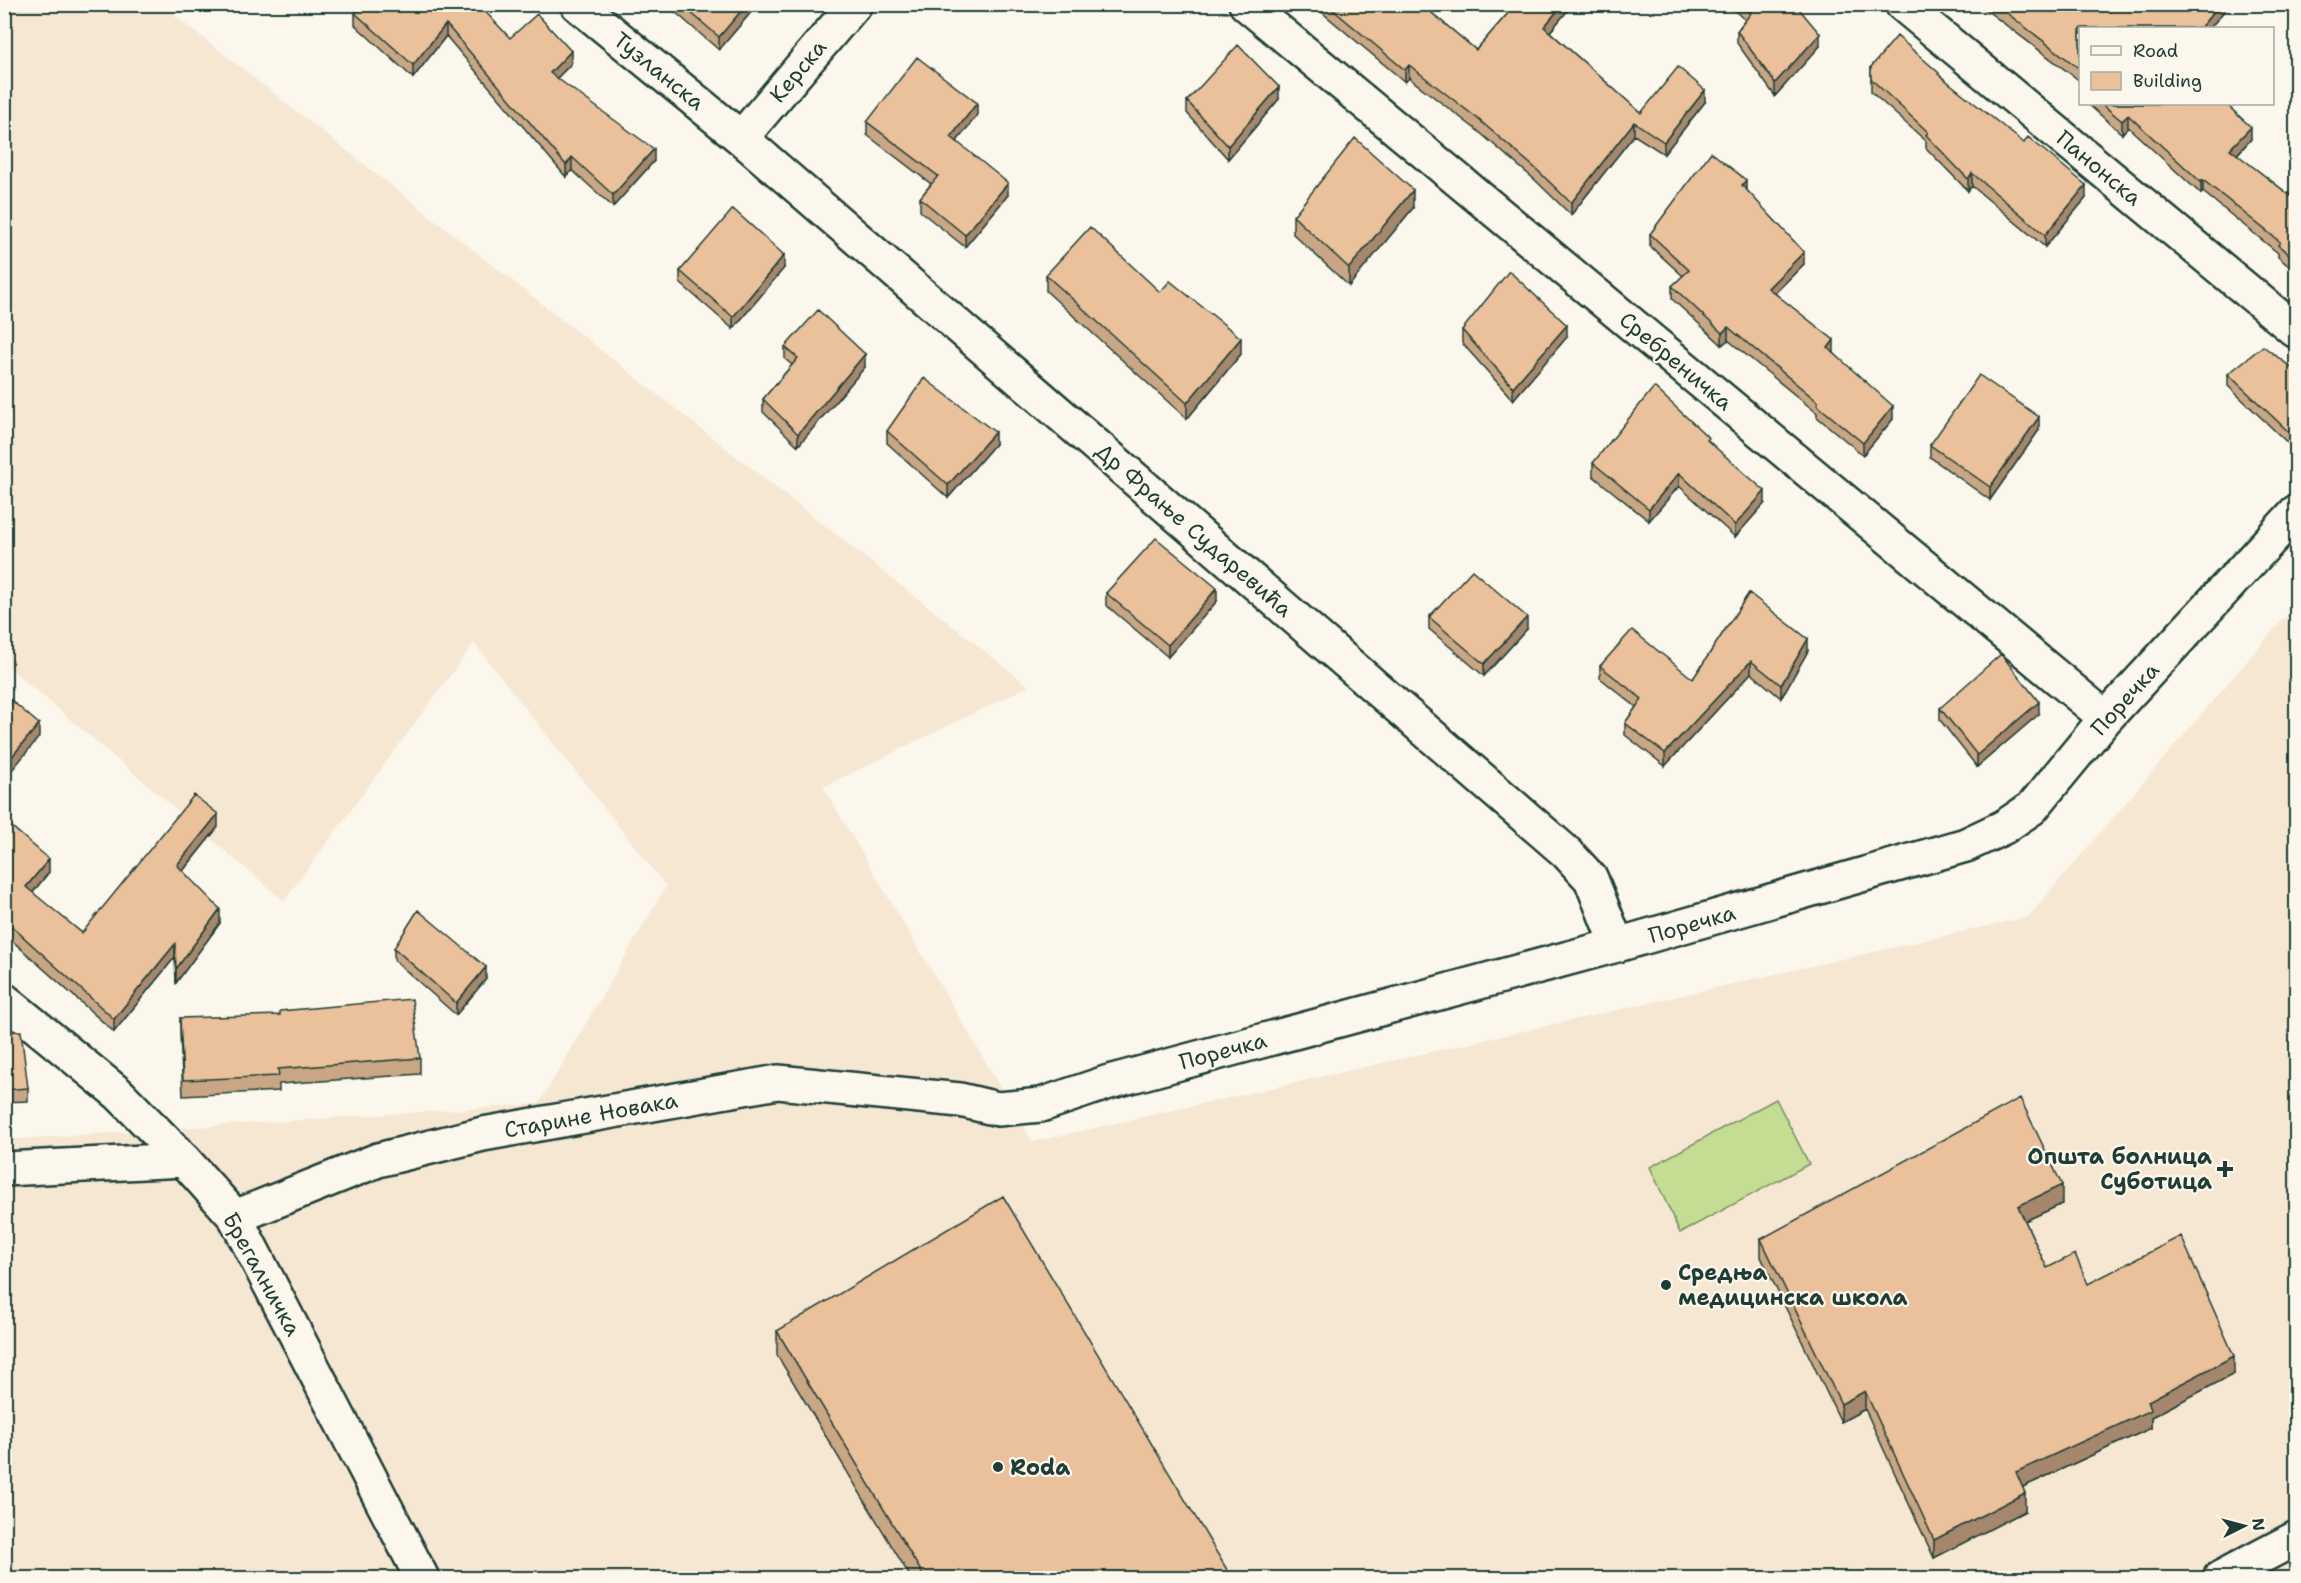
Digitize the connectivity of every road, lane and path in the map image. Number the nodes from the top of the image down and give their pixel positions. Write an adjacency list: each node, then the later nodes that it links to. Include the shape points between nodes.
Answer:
1 (577, 4): 5 (street, Тузланска)
2 (855, 4): 5 (street, Керска)
3 (1246, 4): 8 (street, Сребреничка)
4 (1902, 4): 6 (street, Панонска)
5 (741, 138): 9 (street, Др Фрање Сударевића, via 1567,853 1591,879)
6 (2296, 331)
7 (2296, 512): 8 (street, Поречка)
8 (2106, 718): 9 (street, Поречка, via 2032,808 1966,845)
9 (1617, 945): 11 (street, Поречка, via 1109,1082 1041,1105 998,1109)
10 (4, 1000): 12 (street, Брегалничка, via 119,1094)
11 (960, 1100): 14 (street, Старине Новака, via 778,1082 483,1134 378,1160)
12 (184, 1160): 13 (street); 14 (street, Брегалничка)
13 (4, 1169)
14 (235, 1217): 16 (street, Брегалничка)
15 (2296, 1538): 17 (street)
16 (422, 1578)
17 (2220, 1578)

